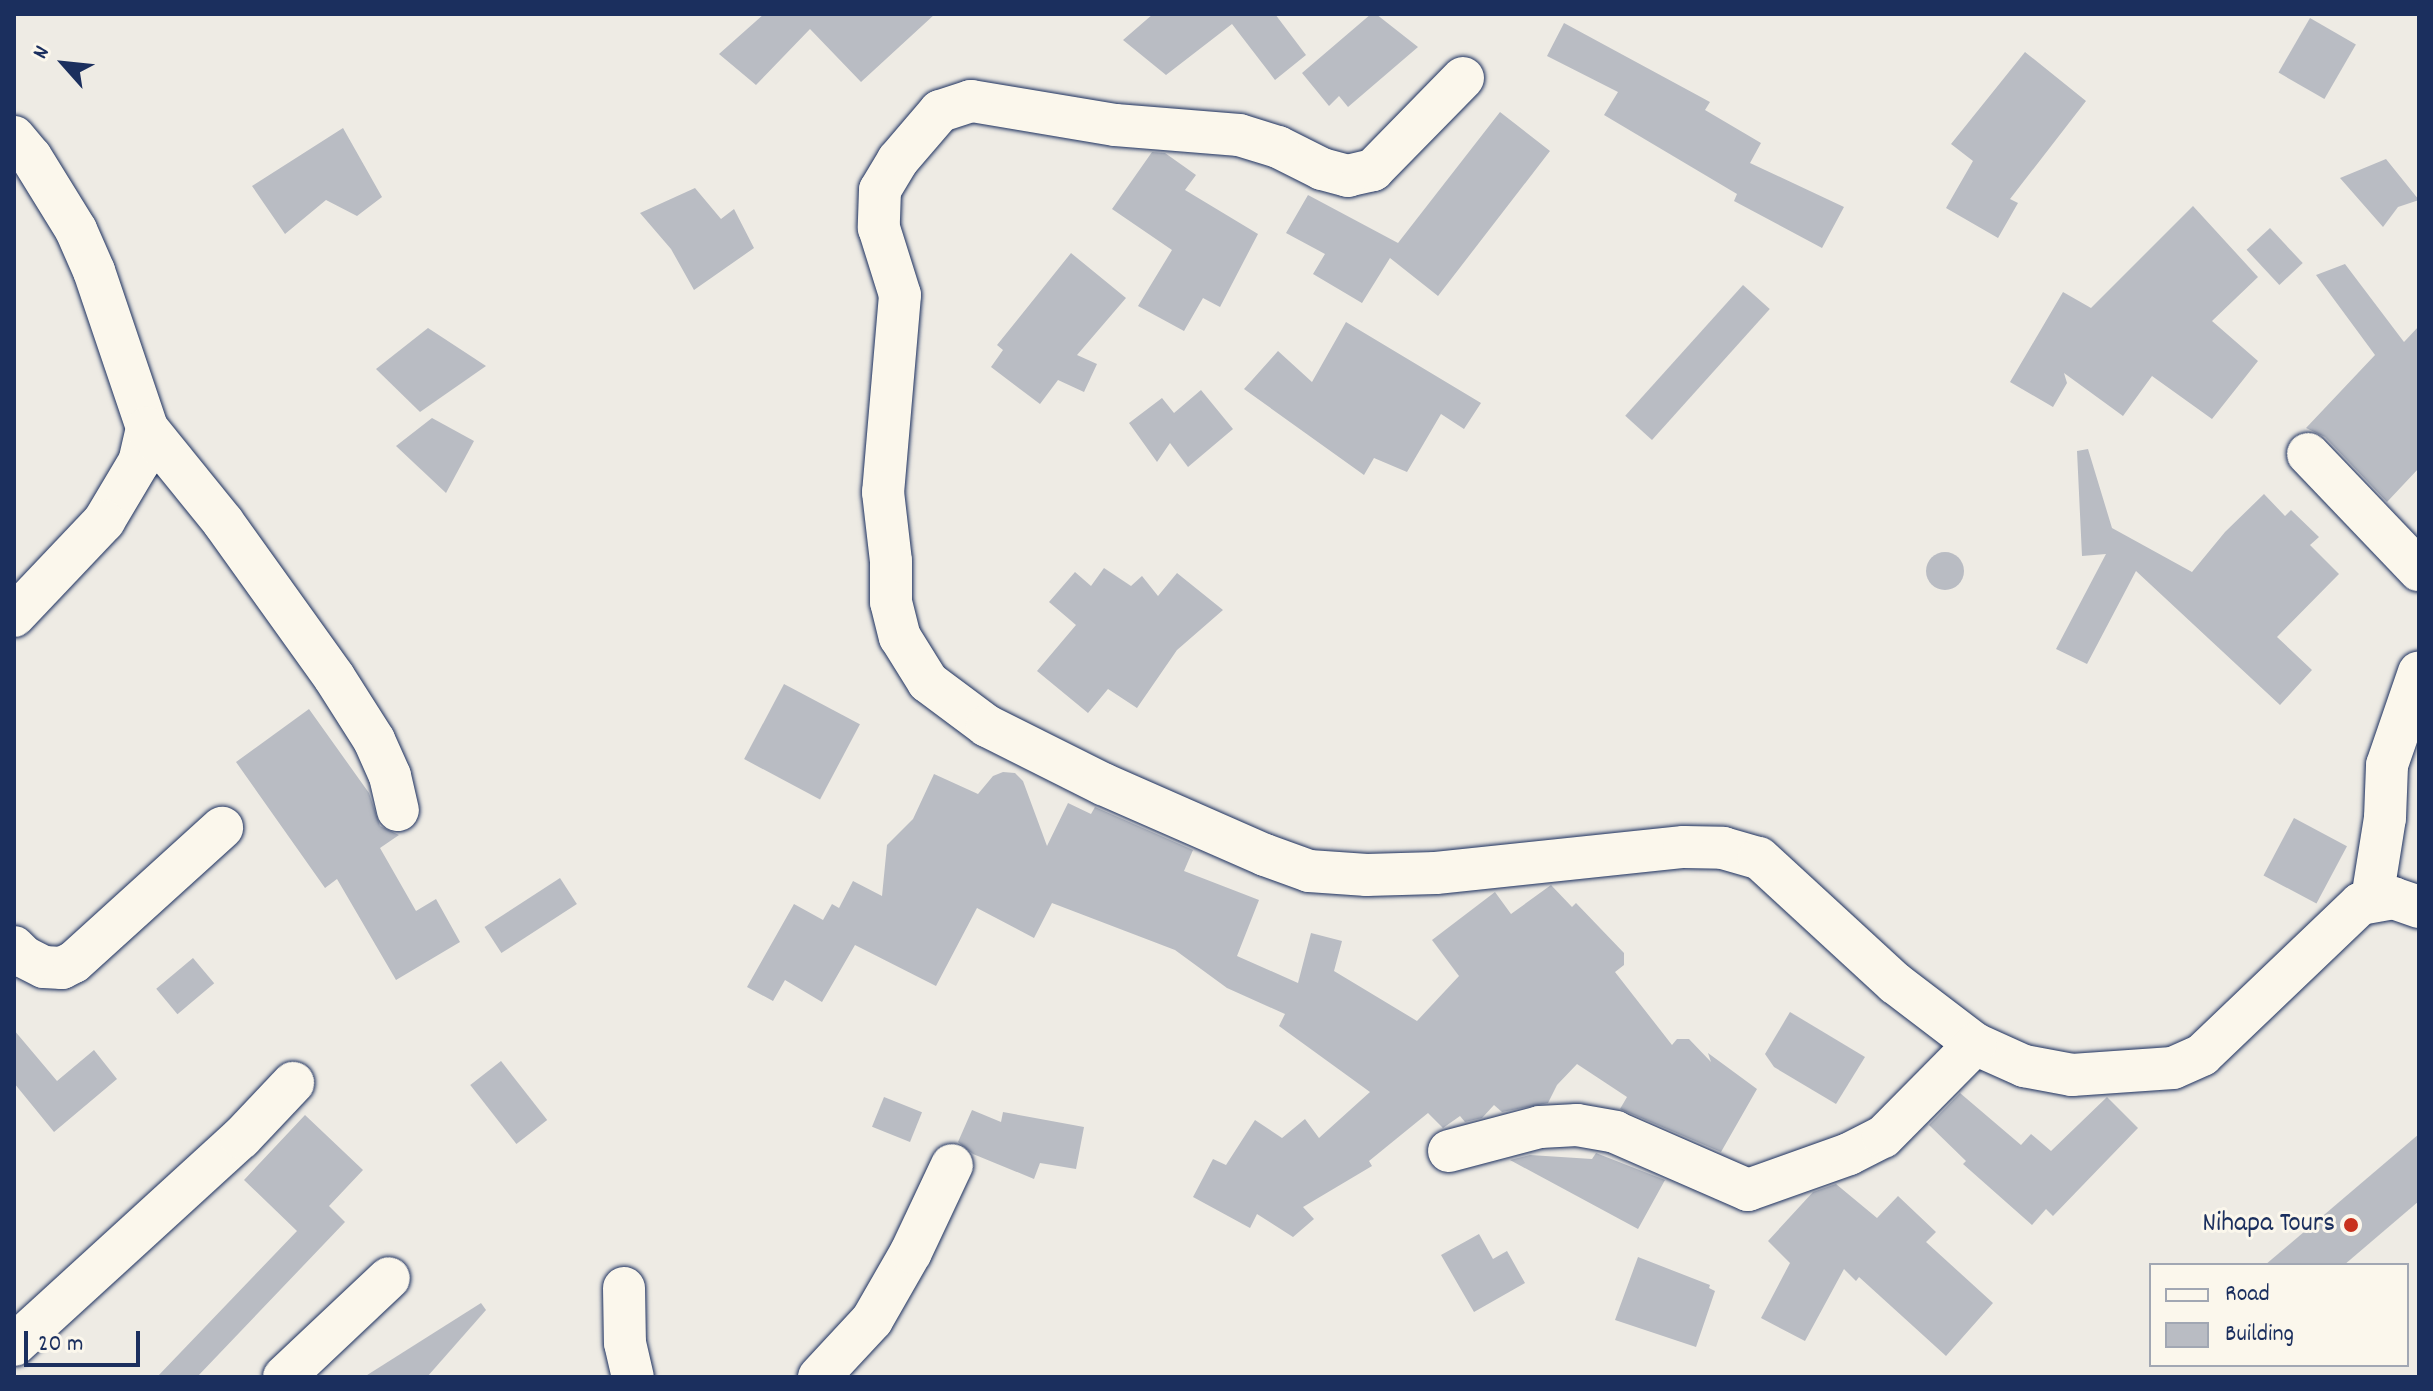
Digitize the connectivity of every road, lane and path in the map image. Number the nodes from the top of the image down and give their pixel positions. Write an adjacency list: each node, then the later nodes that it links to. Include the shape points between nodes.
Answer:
1 (1463, 78): 13 (street, via 1373,170 1348,176 1239,135 1115,125 971,101 940,111 880,190 879,228 900,295 883,492 891,602 912,661 928,682 987,726 1103,784 1309,871 1436,873 1684,847 1723,848 1759,858 1895,983)
2 (14, 137): 3 (street, via 76,230)
3 (147, 428): 6 (street, via 139,462 104,521); 8 (street, via 223,522 334,677 374,740)
4 (2308, 454): 5 (street)
5 (2419, 570)
6 (14, 616)
7 (2419, 672): 10 (street, via 2387,765)
8 (398, 810)
9 (222, 828): 12 (street, via 74,962 44,967)
10 (2372, 899): 11 (street, via 2393,898); 13 (street, via 2360,904 2202,1055 2173,1068 2072,1075 2024,1066)
11 (2419, 907)
12 (14, 947)
13 (1975, 1044): 15 (street, via 1883,1137 1748,1190 1615,1132 1577,1125 1540,1127)
14 (293, 1083): 19 (street, via 231,1148)
15 (1449, 1151)
16 (952, 1165): 22 (street, via 872,1320)
17 (389, 1278): 20 (street)
18 (624, 1288): 21 (street, via 625,1343)
19 (14, 1345)
20 (284, 1377)
21 (633, 1377)
22 (819, 1377)

